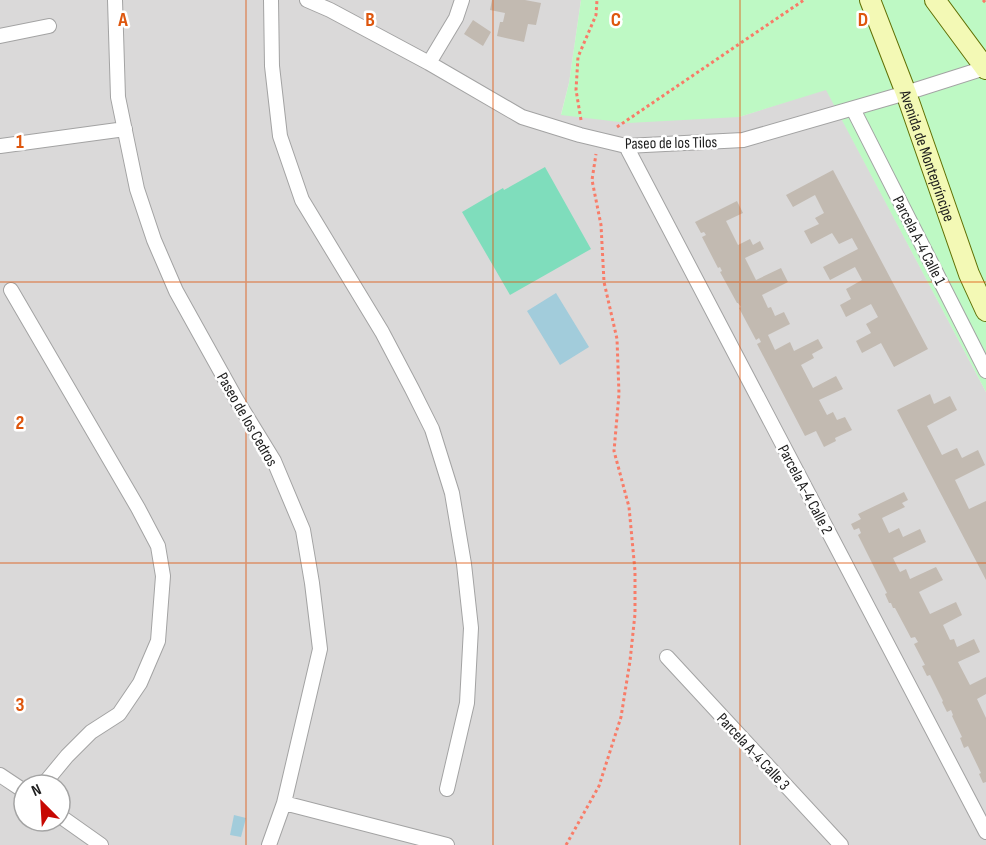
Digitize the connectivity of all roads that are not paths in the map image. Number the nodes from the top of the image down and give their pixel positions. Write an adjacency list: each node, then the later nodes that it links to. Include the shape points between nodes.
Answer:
1 (115, 0): 14 (street, Paseo de los Cedros, via 118,98)
2 (272, 0): 22 (street, via 272,66 280,136 302,200 412,389 432,429 452,493 471,628 467,703)
3 (307, 0): 7 (street, Paseo de los Tilos)
4 (462, 0): 10 (street, via 456,18)
5 (870, 0): 12 (street, Avenida de Montepríncipe)
6 (935, 0): 11 (street)
7 (333, 5): 10 (street, Paseo de los Tilos)
8 (49, 26): 9 (street)
9 (0, 36)
10 (429, 63): 16 (street, Paseo de los Tilos, via 522,117)
11 (986, 69): 12 (street, Paseo de los Tilos)
12 (906, 93): 13 (street, Paseo de los Tilos); 18 (street, Avenida de Montepríncipe, via 969,274)
13 (854, 109): 16 (street, Paseo de los Tilos, via 743,141); 19 (street, Parcela A-4 Calle 1)
14 (125, 129): 15 (street); 23 (street, Paseo de los Cedros, via 137,189 154,240 236,399 274,461 303,530 320,649)
15 (0, 146)
16 (626, 146): 25 (street, Parcela A-4 Calle 2)
17 (11, 290): 21 (street, via 138,508 158,546 164,576 158,641 140,683 119,714 91,732)
18 (986, 311)
19 (986, 371)
20 (667, 657): 29 (street, Parcela A-4 Calle 3)
21 (53, 773)
22 (447, 789)
23 (284, 803): 27 (street, Paseo de los Cedros); 28 (street)
24 (72, 824): 26 (street)
25 (986, 832)
26 (101, 845)
27 (268, 845)
28 (447, 845)
29 (841, 845)

